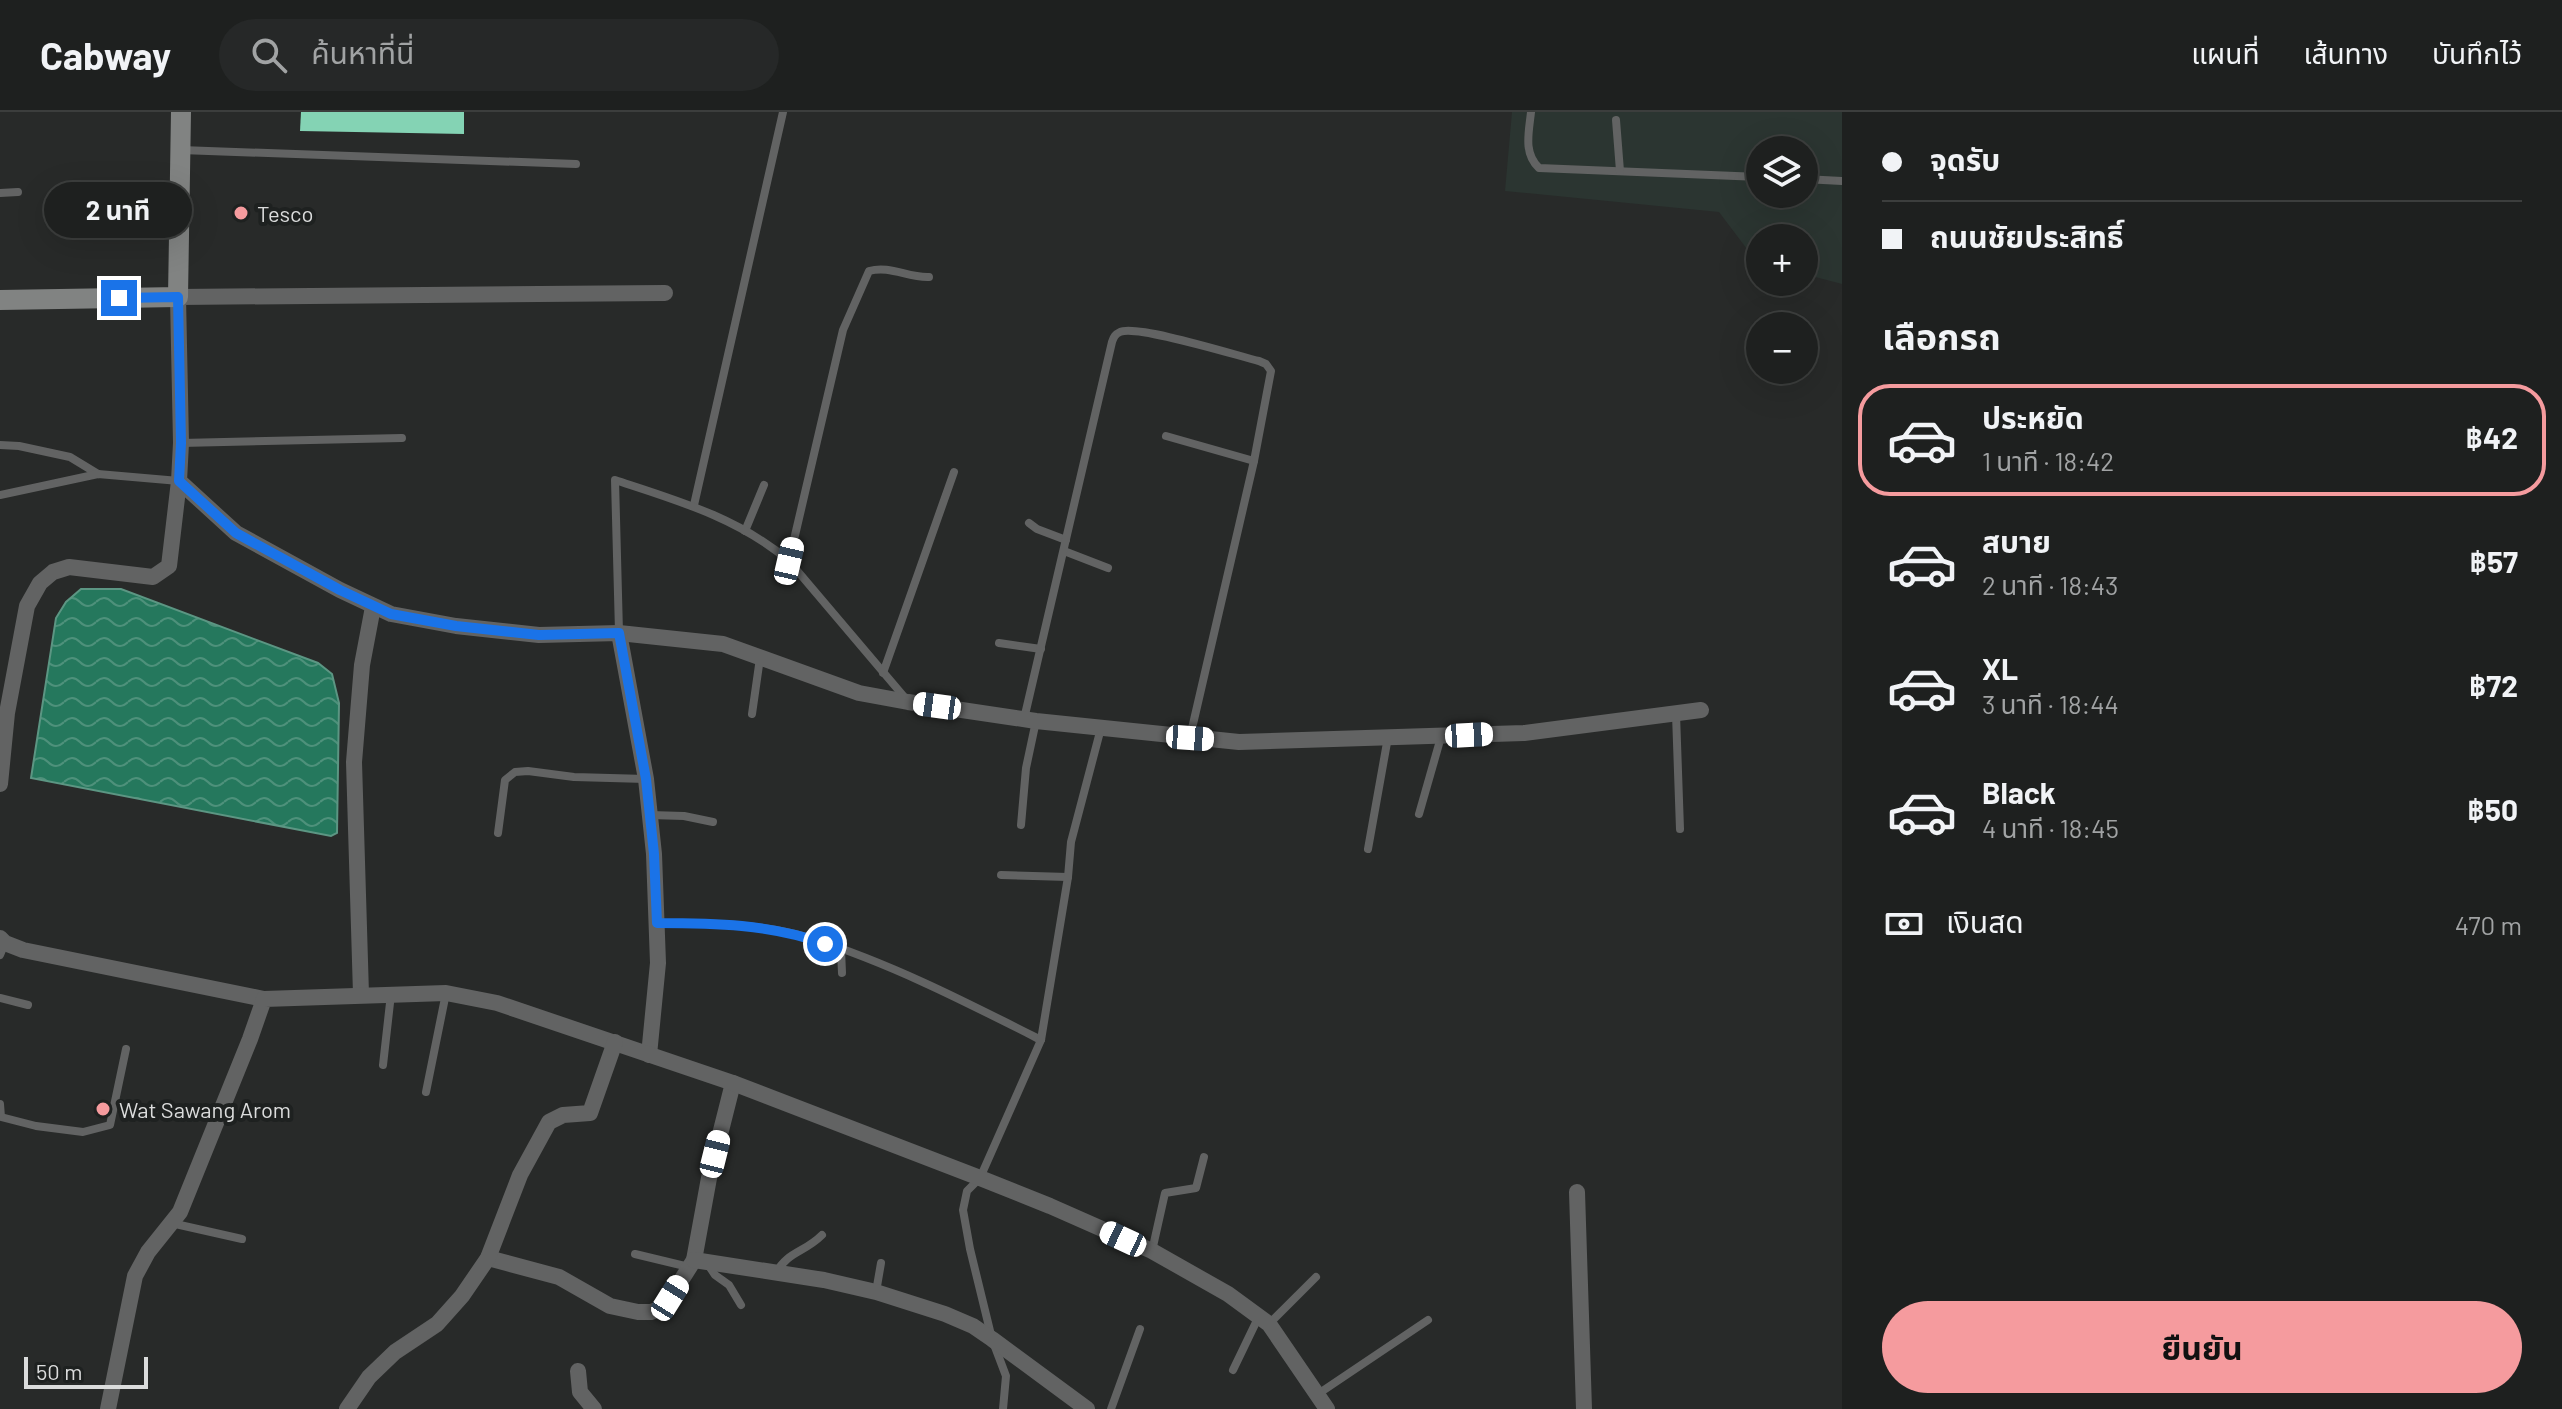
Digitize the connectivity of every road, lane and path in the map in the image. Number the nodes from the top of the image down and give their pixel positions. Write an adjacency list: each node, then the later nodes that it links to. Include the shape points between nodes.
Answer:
1 (181, 112): 5 (street)
2 (783, 112): 27 (lane)
3 (1531, 112): 7 (lane, via 1528,147 1530,160 1539,168)
4 (1616, 120): 7 (lane)
5 (181, 150): 6 (lane); 15 (street)
6 (576, 164)
7 (1620, 171): 8 (lane)
8 (1746, 176)
9 (1818, 180): 10 (lane)
10 (1842, 181)
11 (18, 192): 12 (lane)
12 (0, 193)
13 (929, 277): 32 (lane, via 881,268 869,271 843,330)
14 (665, 293): 15 (street)
15 (178, 297): 16 (street); 19 (street)
16 (0, 300)
17 (1166, 436): 21 (lane)
18 (402, 438): 19 (lane)
19 (181, 443): 24 (street)
20 (0, 445): 23 (lane, via 70,457)
21 (1254, 461): 30 (lane, via 1271,380 1266,364 1145,332 1121,331 1112,342); 48 (lane)
22 (954, 472): 39 (lane)
23 (98, 474): 24 (lane); 26 (lane)
24 (179, 481): 34 (street, via 236,533); 50 (street, via 169,566 153,577 69,567 40,583 27,606)
25 (764, 485): 29 (lane)
26 (0, 495)
27 (694, 505): 29 (lane); 35 (lane, via 615,480)
28 (1029, 523): 30 (lane)
29 (745, 531): 32 (lane)
30 (1066, 540): 31 (lane)
31 (1064, 551): 33 (lane); 37 (lane)
32 (789, 561): 39 (lane)
33 (1108, 568)
34 (373, 607): 35 (street, via 456,626 539,635); 65 (street, via 354,762)
35 (619, 633): 38 (street, via 723,644); 49 (street)
36 (999, 643): 37 (lane)
37 (1041, 649): 44 (lane)
38 (761, 658): 40 (street, via 859,693); 43 (lane)
39 (883, 673): 40 (lane)
40 (908, 702): 44 (street)
41 (1701, 710): 42 (street)
42 (1676, 713): 46 (street, via 1524,733); 55 (lane)
43 (752, 714)
44 (1030, 720): 45 (street); 54 (lane)
45 (1102, 726): 48 (street); 59 (lane, via 1071,842)
46 (1442, 736): 47 (street); 51 (lane)
47 (1388, 737): 48 (street, via 1288,742); 57 (lane)
48 (1190, 738)
49 (646, 779): 52 (street); 56 (lane, via 515,772 505,780)
50 (0, 784)
51 (1419, 814)
52 (650, 815): 53 (lane); 60 (street)
53 (713, 822)
54 (1021, 825)
55 (1680, 829)
56 (498, 833)
57 (1368, 849)
58 (1001, 875): 59 (lane)
59 (1068, 877): 70 (lane)
60 (657, 923): 62 (lane, via 756,928); 73 (street)
61 (2, 945): 68 (street)
62 (841, 950): 63 (lane); 70 (lane, via 929,984)
63 (842, 973)
64 (446, 993): 66 (street); 71 (street, via 497,1003); 76 (lane)
65 (361, 994): 66 (street); 68 (street)
66 (391, 994): 74 (lane)
67 (0, 998): 69 (lane)
68 (264, 999): 81 (street, via 180,1212)
69 (28, 1005)
70 (1041, 1040): 79 (lane)
71 (615, 1042): 73 (street); 86 (street, via 590,1113 549,1122 520,1175)
72 (126, 1049): 77 (lane, via 110,1125 83,1132 36,1126 1,1117)
73 (649, 1055): 75 (street)
74 (383, 1065)
75 (733, 1083): 79 (street); 87 (street, via 709,1178)
76 (426, 1092)
77 (0, 1104)
78 (1204, 1157): 84 (lane, via 1196,1188 1165,1193)
79 (980, 1178): 84 (street); 96 (lane, via 967,1191 963,1210)
80 (1577, 1192): 107 (street)
81 (171, 1223): 83 (lane); 100 (street, via 135,1276)
82 (822, 1235): 89 (lane, via 810,1247 784,1258)
83 (242, 1239)
84 (1152, 1251): 93 (street)
85 (635, 1254): 87 (lane)
86 (488, 1258): 87 (street, via 559,1277 610,1306 638,1312 659,1309); 101 (street, via 437,1324 395,1352)
87 (697, 1263): 89 (street); 92 (lane, via 729,1285)
88 (881, 1263): 91 (lane)
89 (776, 1273): 91 (street)
90 (1316, 1277): 93 (lane)
91 (876, 1292): 96 (street, via 945,1314)
92 (741, 1305)
93 (1264, 1320): 97 (lane); 99 (street)
94 (1428, 1320): 99 (lane)
95 (1140, 1329): 105 (lane)
96 (992, 1339): 103 (lane, via 1006,1376); 104 (street)
97 (1233, 1370)
98 (578, 1371): 102 (street, via 580,1392)
99 (1318, 1394): 106 (street)
100 (108, 1409)
101 (347, 1409)
102 (594, 1409)
103 (1003, 1409)
104 (1087, 1409)
105 (1111, 1409)
106 (1327, 1409)
107 (1584, 1409)

